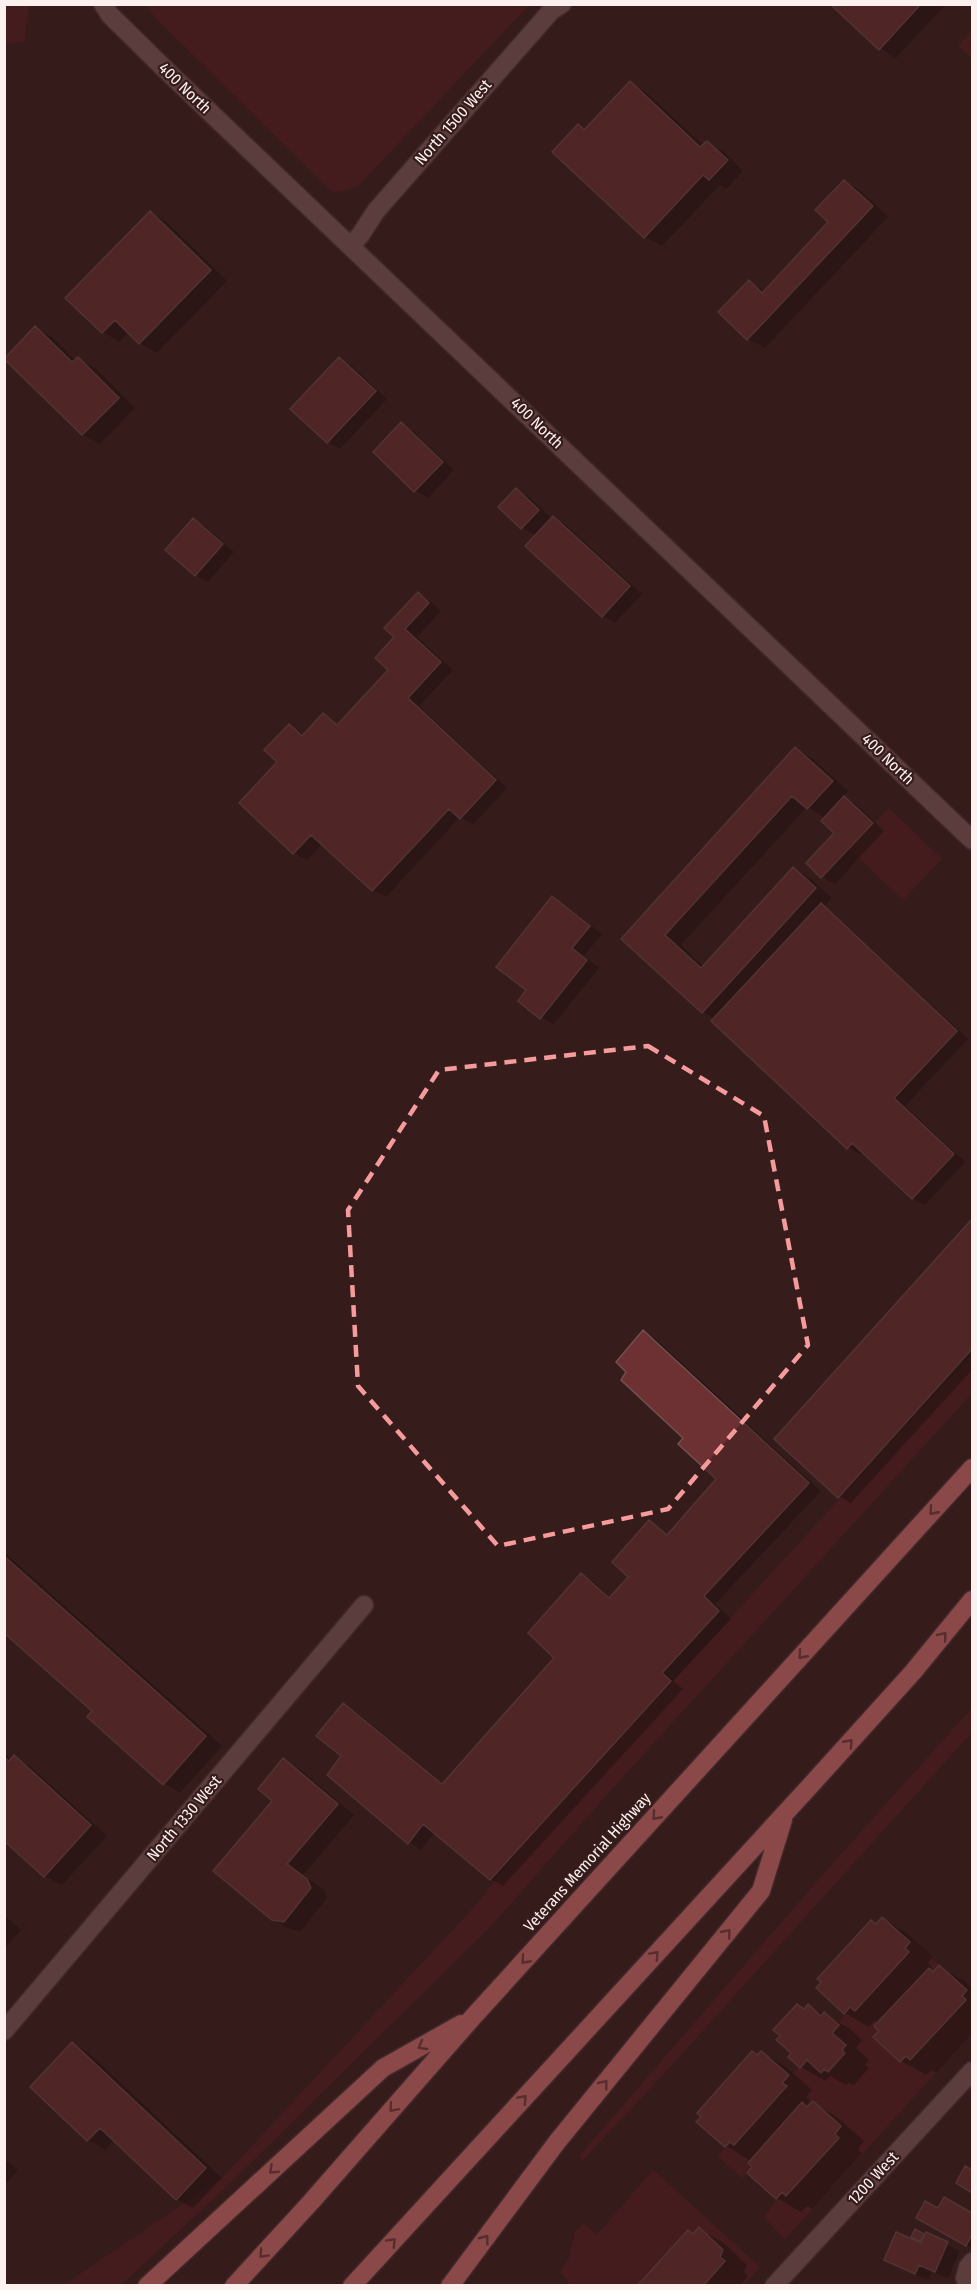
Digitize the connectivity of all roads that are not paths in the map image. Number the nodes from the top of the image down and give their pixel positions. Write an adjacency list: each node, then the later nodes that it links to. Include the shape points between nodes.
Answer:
1 (562, 4): 3 (main road, North 1500 West, via 551,11 376,210)
2 (105, 7): 3 (main road, 400 North)
3 (351, 246): 4 (main road, 400 North)
4 (972, 840)
5 (972, 1468): 9 (highway, Veterans Memorial Highway, one-way to 9)
6 (972, 1600): 8 (highway, one-way to 6)
7 (364, 1605): 10 (main road, North 1330 West)
8 (786, 1813): 14 (highway, one-way to 8); 15 (highway, one-way to 8, via 558,2142 761,1891)
9 (473, 2017): 12 (highway, one-way to 12, via 383,2068); 13 (highway, Veterans Memorial Highway, one-way to 13)
10 (4, 2031)
11 (972, 2071): 16 (main road, 1200 West)
12 (147, 2286)
13 (234, 2286)
14 (352, 2286)
15 (450, 2286)
16 (774, 2286)

